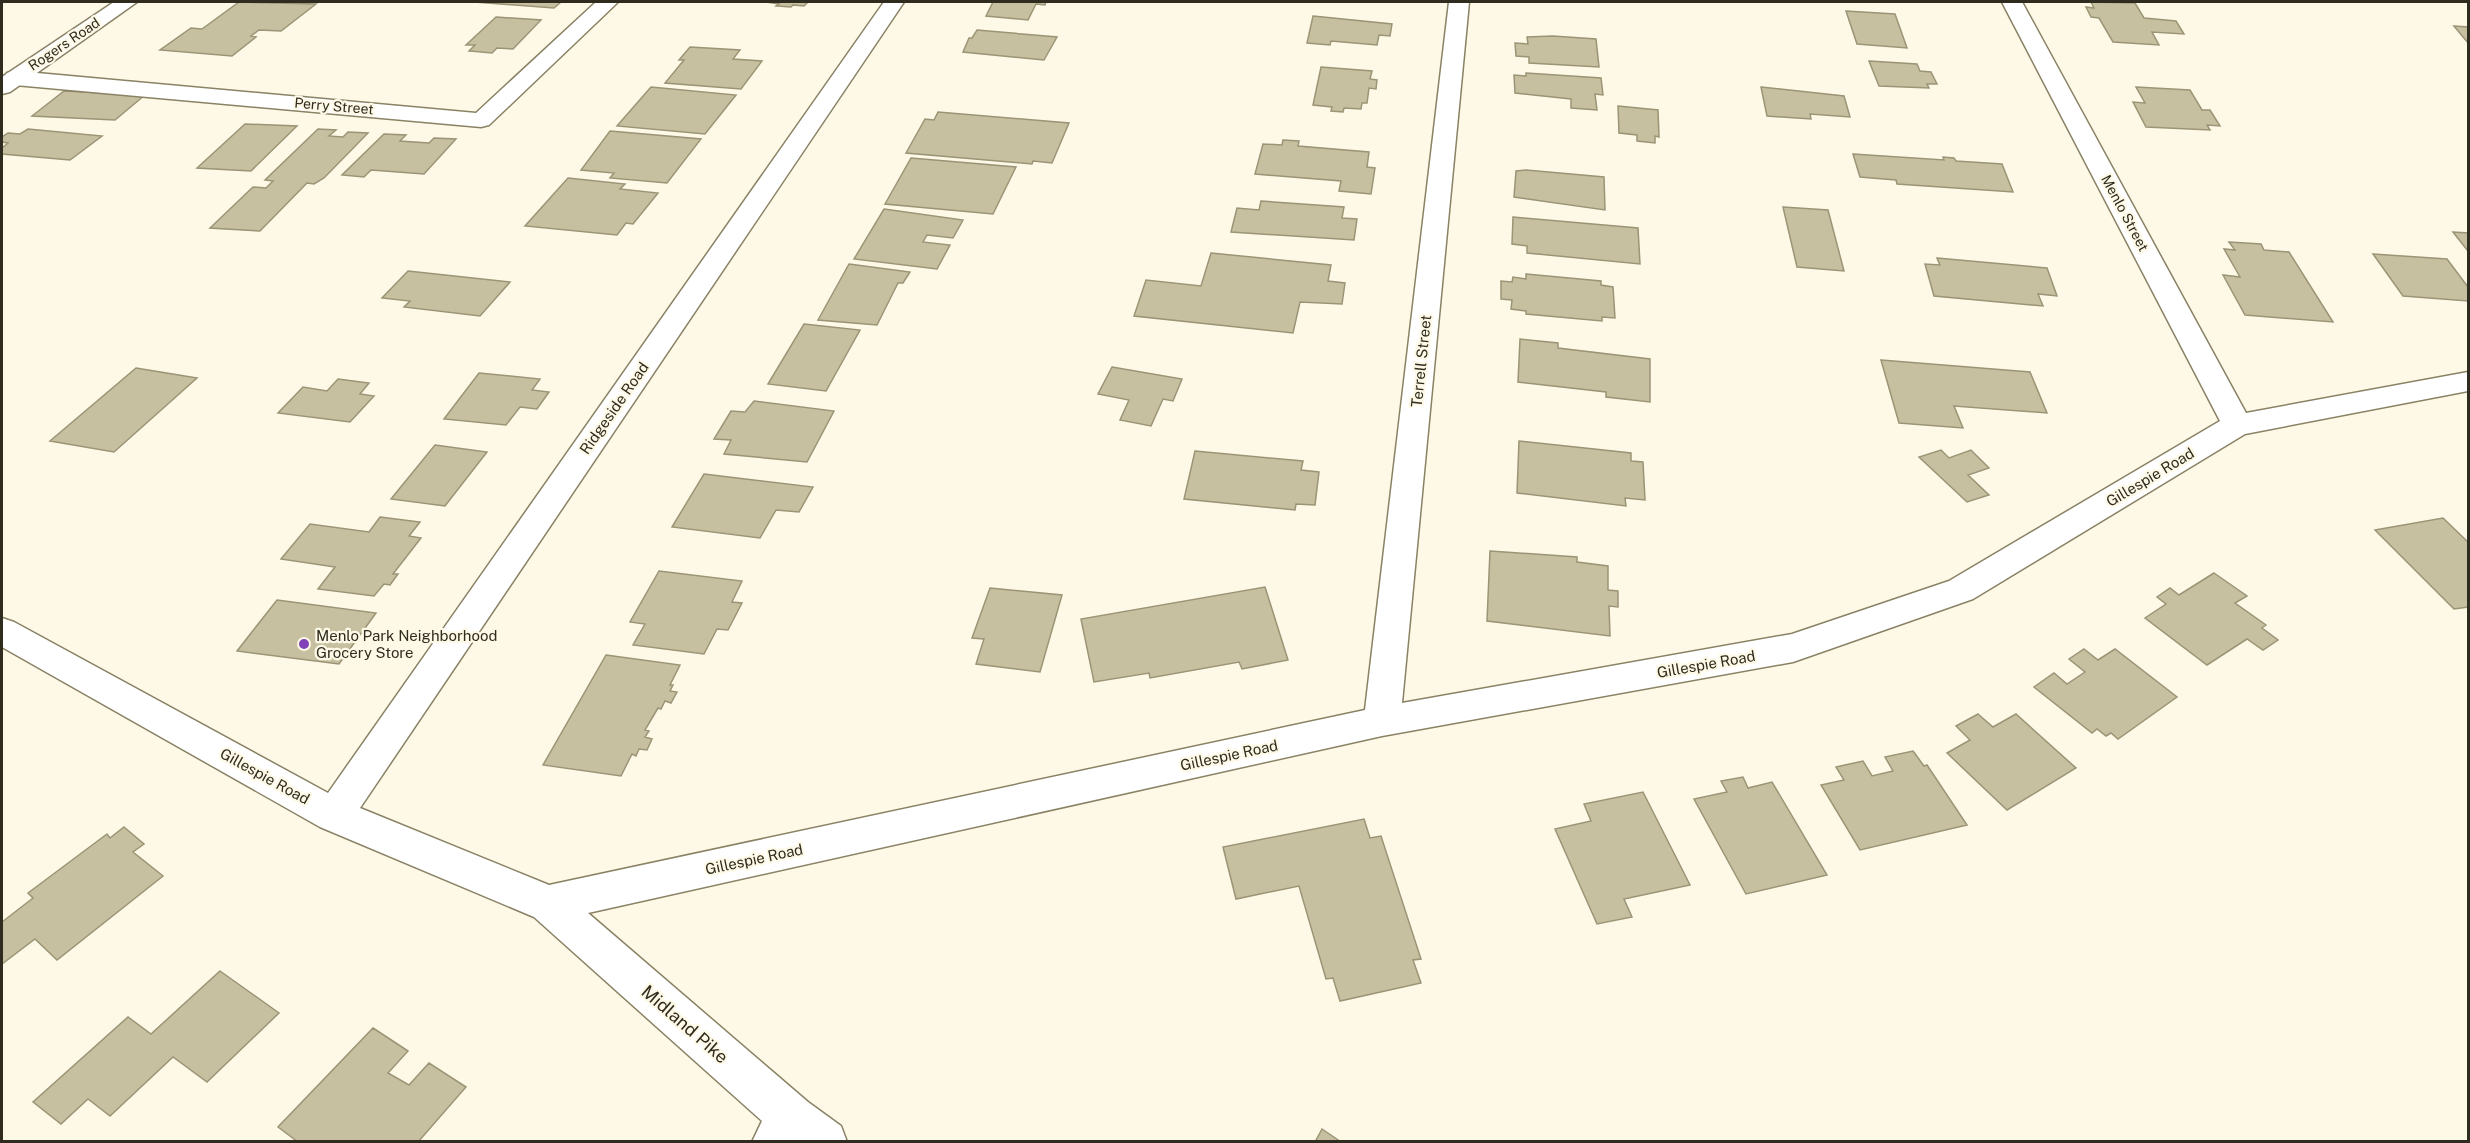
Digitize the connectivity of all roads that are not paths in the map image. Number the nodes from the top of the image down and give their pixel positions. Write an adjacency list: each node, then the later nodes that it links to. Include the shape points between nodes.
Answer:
1 (127, 2): 6 (street, Rogers Road)
2 (608, 2): 6 (street, Perry Street, via 481,120)
3 (894, 2): 11 (street, Ridgeside Road)
4 (1460, 2): 10 (street, Terrell Street)
5 (2012, 2): 8 (street, Menlo Street)
6 (8, 82)
7 (2469, 382): 8 (street, Gillespie Road)
8 (2237, 425): 10 (street, Gillespie Road, via 1961,590 1793,648)
9 (2, 631): 11 (street, Gillespie Road)
10 (1382, 721): 12 (street, Gillespie Road)
11 (334, 815): 12 (street, Gillespie Road)
12 (548, 904): 13 (street, Midland Pike)
13 (797, 1134)

